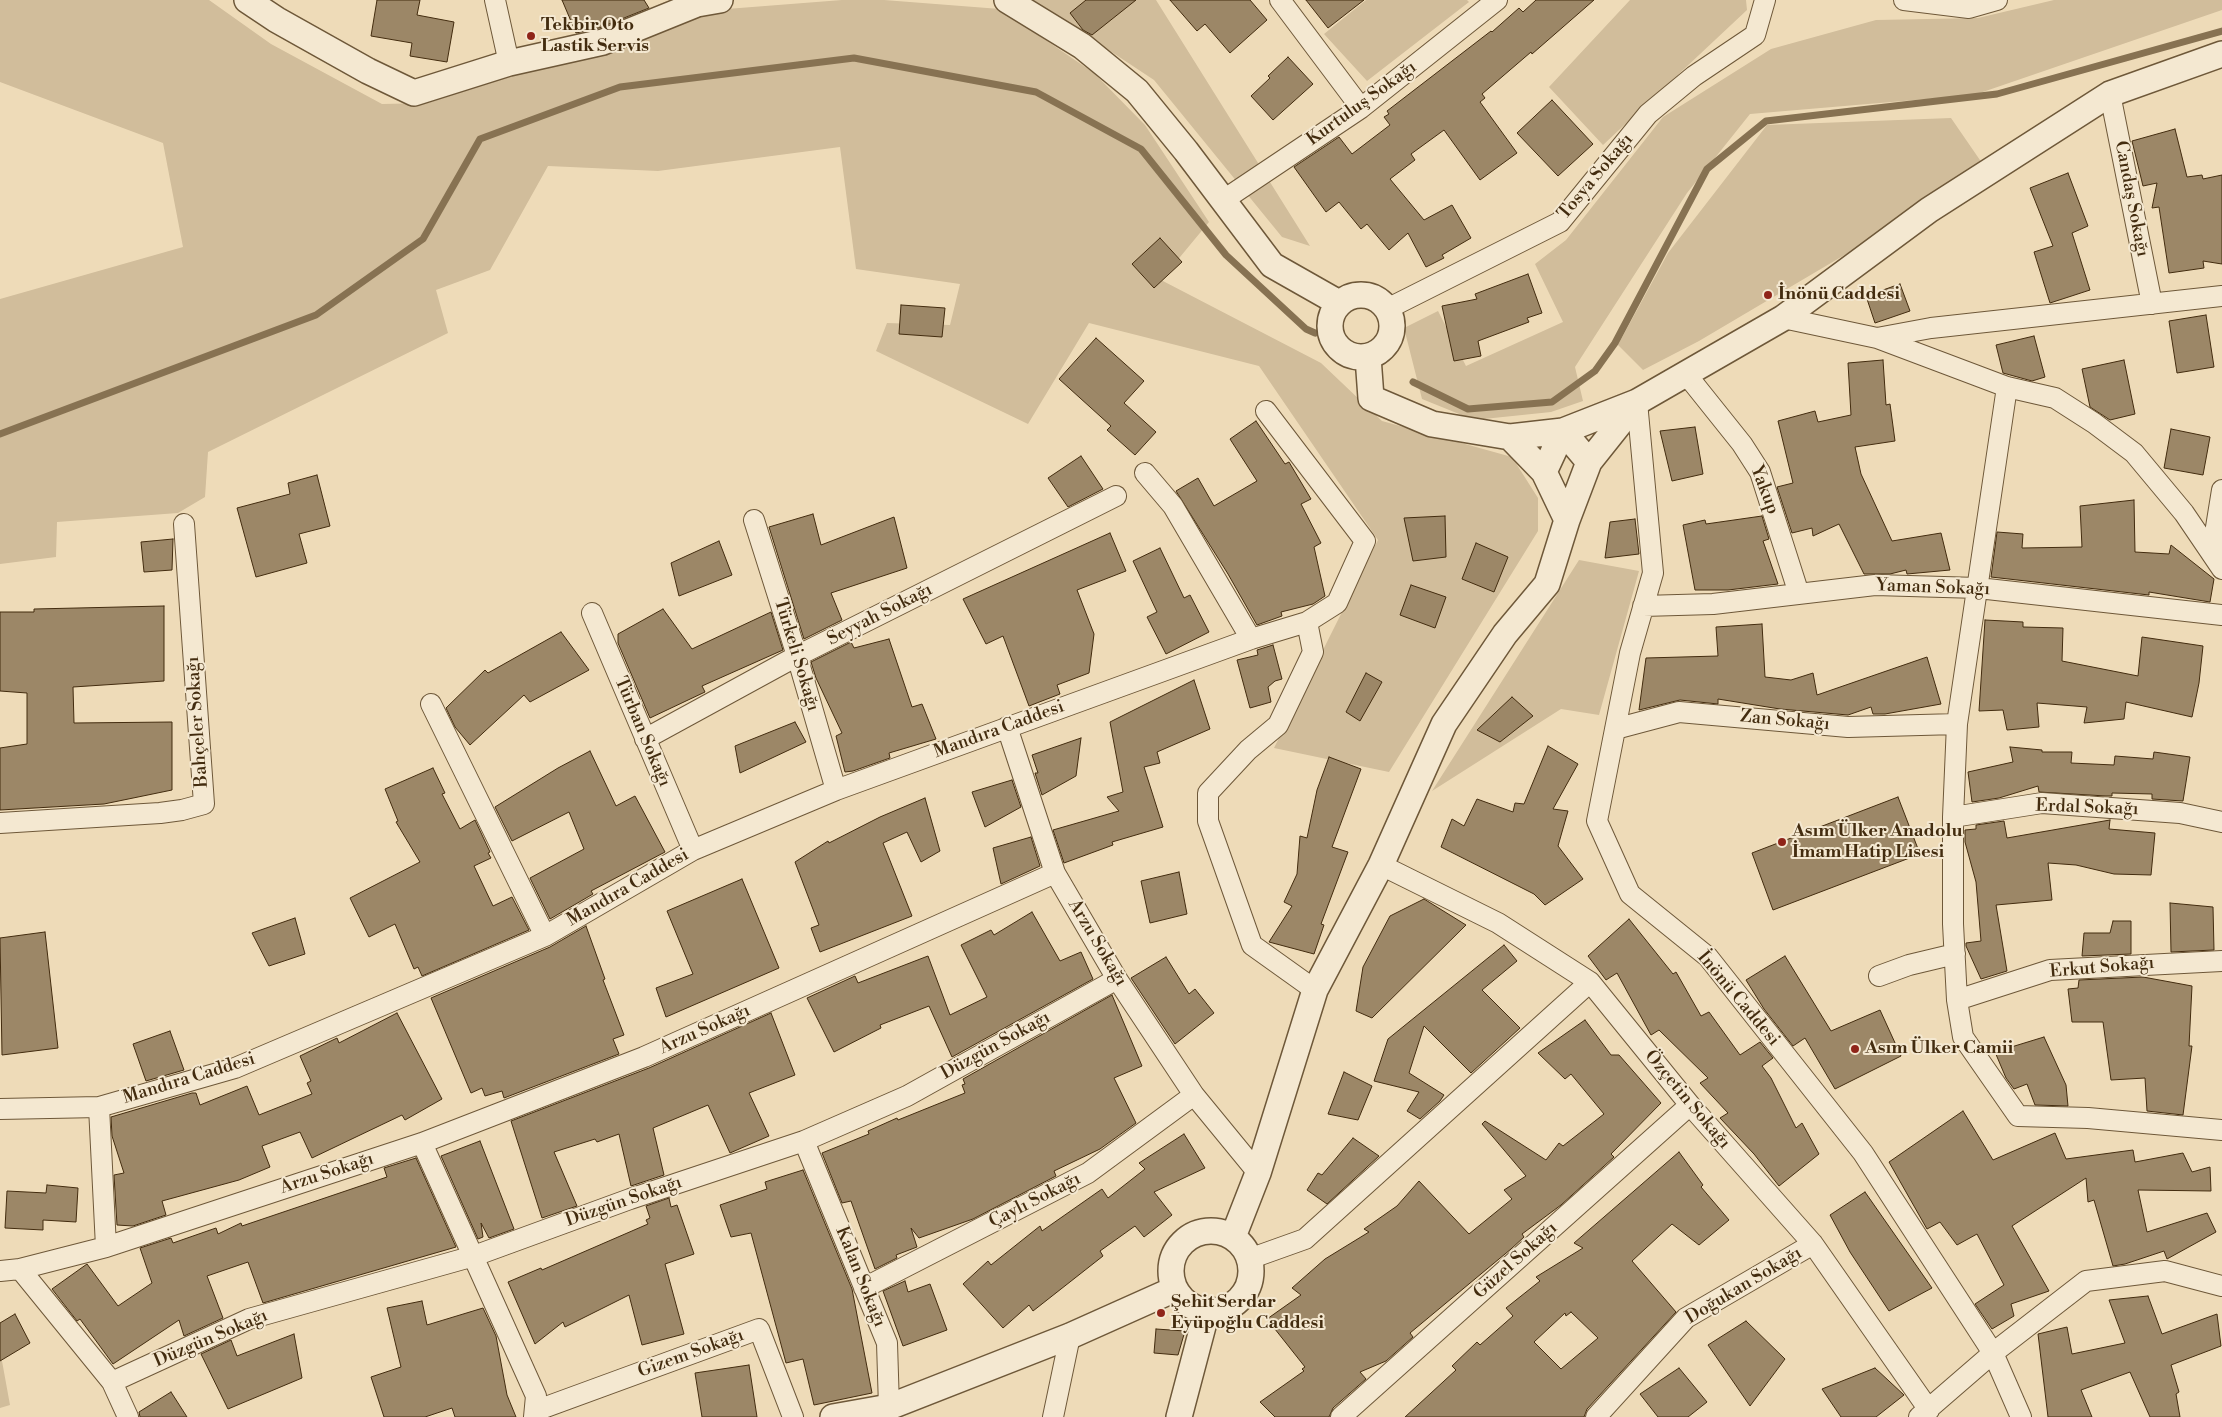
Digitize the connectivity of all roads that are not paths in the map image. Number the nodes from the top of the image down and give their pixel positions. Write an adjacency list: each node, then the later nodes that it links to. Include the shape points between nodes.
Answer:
1 (247, 0): 11 (street, via 368,71 414,93)
2 (495, 0): 11 (street)
3 (720, 0): 11 (street, via 697,4 603,42)
4 (1007, 0): 14 (street, via 1082,46 1137,91)
5 (1280, 0): 13 (street)
6 (1765, 0): 18 (street, Tosya Sokağı, via 1755,35 1694,76 1648,114 1560,222)
7 (1904, 0): 8 (street, via 1969,8)
8 (1997, 0)
9 (1486, 3): 13 (street, Kurtuluş Sokağı)
10 (2222, 54): 12 (street)
11 (509, 63)
12 (2110, 94): 17 (street, Candaş Sokağı); 19 (street, via 1930,210)
13 (1361, 108): 14 (street, Kurtuluş Sokağı)
14 (1222, 201): 16 (street, via 1272,265)
15 (2222, 296): 17 (street)
16 (1339, 303): 18 (street, via 1346,298 1364,295 1381,302); 21 (street, via 1330,321 1333,341 1348,355)
17 (2152, 304): 20 (street, via 1931,328)
18 (1387, 309): 21 (street, via 1392,328 1390,338 1385,346)
19 (1783, 318): 20 (street); 22 (street)
20 (1877, 338): 23 (street)
21 (1368, 356): 27 (street, via 1371,398 1432,424)
22 (1686, 374): 24 (street); 38 (street, Yakup, via 1742,444 1760,472)
23 (2006, 387): 36 (street, via 2055,398 2134,453 2184,513); 37 (street)
24 (1637, 402): 26 (street); 28 (street); 39 (street, İnönü Caddesi, via 1653,572)
25 (1266, 411): 42 (street, Mandıra Caddesi, via 1365,541 1337,603)
26 (1563, 431): 27 (street); 28 (street); 29 (street)
27 (1510, 438): 29 (street)
28 (1589, 462): 34 (street)
29 (1544, 472): 34 (street)
30 (1145, 473): 43 (street, via 1173,506)
31 (2222, 490): 36 (street)
32 (1116, 496): 44 (street, Seyyah Sokağı)
33 (754, 520): 44 (street, Türkeli Sokağı)
34 (1567, 520): 55 (street, via 1547,584 1505,634 1444,724)
35 (184, 524): 52 (street, Bahçeler Sokağı, via 204,804 160,812)
36 (2217, 560)
37 (1978, 588): 38 (street, Yaman Sokağı, via 1875,585); 41 (street, Yaman Sokağı); 46 (street)
38 (1799, 594): 39 (street, Yaman Sokağı, via 1713,604)
39 (1643, 606): 48 (street, İnönü Caddesi)
40 (592, 612): 49 (street, Türban Sokağı)
41 (2222, 615)
42 (1307, 622): 43 (street, Mandıra Caddesi); 63 (street, via 1313,652 1278,725 1248,750 1208,793 1208,821 1252,945)
43 (1251, 639): 47 (street, Mandıra Caddesi)
44 (797, 656): 49 (street, Seyyah Sokağı); 50 (street, Türkeli Sokağı)
45 (431, 704): 57 (street)
46 (1957, 724): 48 (street, Zan Sokağı, via 1848,726 1679,712); 51 (street)
47 (1007, 727): 50 (street, Mandıra Caddesi); 56 (street)
48 (1615, 729): 85 (street, İnönü Caddesi, via 1597,821 1630,894 1708,957 1863,1153)
49 (645, 739): 54 (street, Türban Sokağı)
50 (836, 790): 54 (street, Mandıra Caddesi)
51 (1953, 817): 53 (street, Erdal Sokağı, via 2042,803 2180,812); 58 (street)
52 (0, 822)
53 (2222, 822)
54 (693, 850): 57 (street, Mandıra Caddesi)
55 (1381, 865): 62 (street, Özçetin Sokağı, via 1498,923); 63 (street)
56 (1055, 873): 61 (street, Arzu Sokağı); 71 (street, Arzu Sokağı, via 644,1057)
57 (545, 936): 67 (street, Mandıra Caddesi, via 235,1068)
58 (1955, 954): 60 (street); 64 (street)
59 (2222, 961): 64 (street, Erkut Sokağı, via 2050,970)
60 (1879, 976)
61 (1118, 979): 65 (street, Arzu Sokağı); 70 (street, Düzgün Sokağı, via 906,1096)
62 (1590, 982): 66 (street, Özçetin Sokağı); 77 (street, via 1305,1239)
63 (1315, 990): 72 (street)
64 (1957, 1000): 69 (street, via 1963,1037 2018,1116 2088,1118)
65 (1194, 1095): 72 (street, Arzu Sokağı); 81 (street, Çaylı Sokağı, via 1088,1173)
66 (1690, 1106): 74 (street, Özçetin Sokağı); 95 (street, Güzel Sokağı)
67 (99, 1107): 68 (street, Mandıra Caddesi); 75 (street)
68 (0, 1109)
69 (2222, 1130)
70 (804, 1141): 76 (street, Düzgün Sokağı); 81 (street, Kalan Sokağı)
71 (422, 1143): 75 (street, Arzu Sokağı); 76 (street)
72 (1258, 1174): 73 (street)
73 (1233, 1237): 77 (street, via 1245,1249); 82 (street, via 1210,1230 1184,1240 1175,1251 1171,1264)
74 (1813, 1244): 88 (street, Özçetin Sokağı); 96 (street, Doğukan Sokağı, via 1686,1318)
75 (106, 1248): 78 (street, Arzu Sokağı)
76 (474, 1256): 86 (street, Düzgün Sokağı, via 249,1319); 89 (street, via 536,1396)
77 (1249, 1259): 83 (street, via 1251,1276 1240,1299 1230,1307)
78 (20, 1269): 79 (street, Arzu Sokağı); 86 (street)
79 (0, 1271)
80 (2222, 1286): 85 (street, via 2165,1271 2086,1280)
81 (864, 1288): 87 (street, Kalan Sokağı, via 887,1343)
82 (1175, 1289): 83 (street, via 1193,1307); 84 (street)
83 (1207, 1311): 94 (street)
84 (1070, 1336): 87 (street); 93 (street)
85 (1993, 1353): 88 (street); 97 (street, İnönü Caddesi)
86 (112, 1382): 90 (street)
87 (888, 1412): 92 (street)
88 (1924, 1413)
89 (534, 1414): 91 (street, Gizem Sokağı, via 759,1329)
90 (128, 1417)
91 (793, 1417)
92 (833, 1417)
93 (1053, 1417)
94 (1179, 1417)
95 (1342, 1417)
96 (1596, 1417)
97 (2021, 1417)

